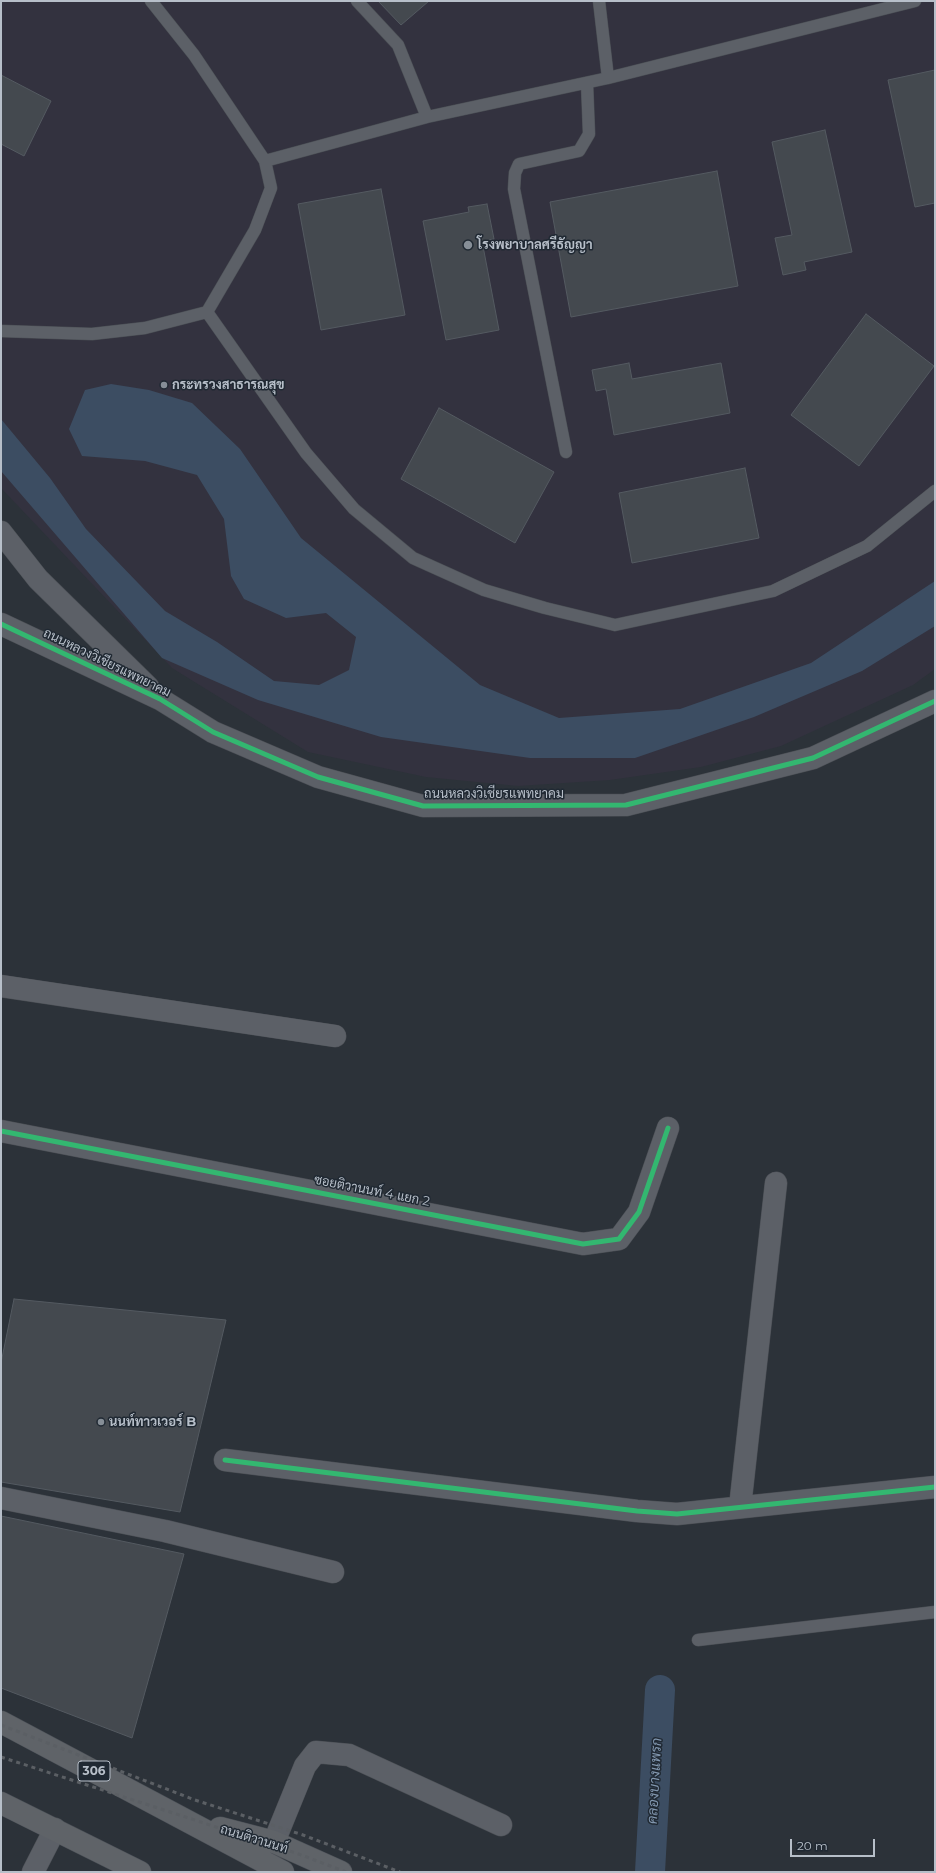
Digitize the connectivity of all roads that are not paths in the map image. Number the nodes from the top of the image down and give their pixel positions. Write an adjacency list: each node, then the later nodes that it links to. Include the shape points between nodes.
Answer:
1 (151, 1): 8 (lane, via 194,55)
2 (357, 1): 7 (lane, via 398,45)
3 (599, 1): 5 (lane)
4 (915, 1): 5 (lane)
5 (608, 78): 6 (lane)
6 (587, 83): 7 (lane); 11 (lane, via 589,134 584,144 579,151 519,164 515,173 514,189)
7 (427, 117): 8 (lane)
8 (265, 161): 9 (lane, via 271,188 255,230)
9 (207, 312): 10 (lane, via 145,328 92,334); 12 (lane, via 306,453 354,509 413,558 484,590 545,608 615,625 773,591 867,546)
10 (1, 331)
11 (566, 452)
12 (935, 492)
13 (1, 532): 15 (street, ถนนหลวงวิเชียรแพทยาคม, via 38,579)
14 (1, 624): 15 (street, ถนนหลวงวิเชียรแพทยาคม)
15 (160, 699): 16 (street, ถนนหลวงวิเชียรแพทยาคม, via 213,732 318,777 423,806 626,804 813,758)
16 (935, 701)
17 (1, 986): 18 (street)
18 (335, 1036)
19 (668, 1128): 20 (street, ซอยติวานนท์ 4 แยก 2, via 639,1212 620,1239 583,1244)
20 (1, 1131)
21 (776, 1183): 25 (street)
22 (226, 1460): 25 (street, via 637,1511 678,1514)
23 (935, 1487): 25 (street)
24 (1, 1498): 26 (street, via 165,1531)
25 (740, 1507)
26 (333, 1572)
27 (935, 1612): 28 (lane)
28 (698, 1640)
29 (1, 1722): 31 (main road, ถนนติวานนท์ / 306)
30 (1, 1803): 33 (main road)
31 (188, 1820): 34 (main road, ถนนติวานนท์ / 306); 39 (main road, ถนนติวานนท์ / 306)
32 (501, 1825): 34 (street, via 349,1755 316,1752 304,1766)
33 (55, 1829): 35 (main road); 36 (street)
34 (274, 1842): 40 (main road, ถนนติวานนท์ / 306)
35 (95, 1849): 37 (main road); 38 (main road)
36 (33, 1872)
37 (140, 1872)
38 (153, 1872)
39 (283, 1872)
40 (341, 1872)

